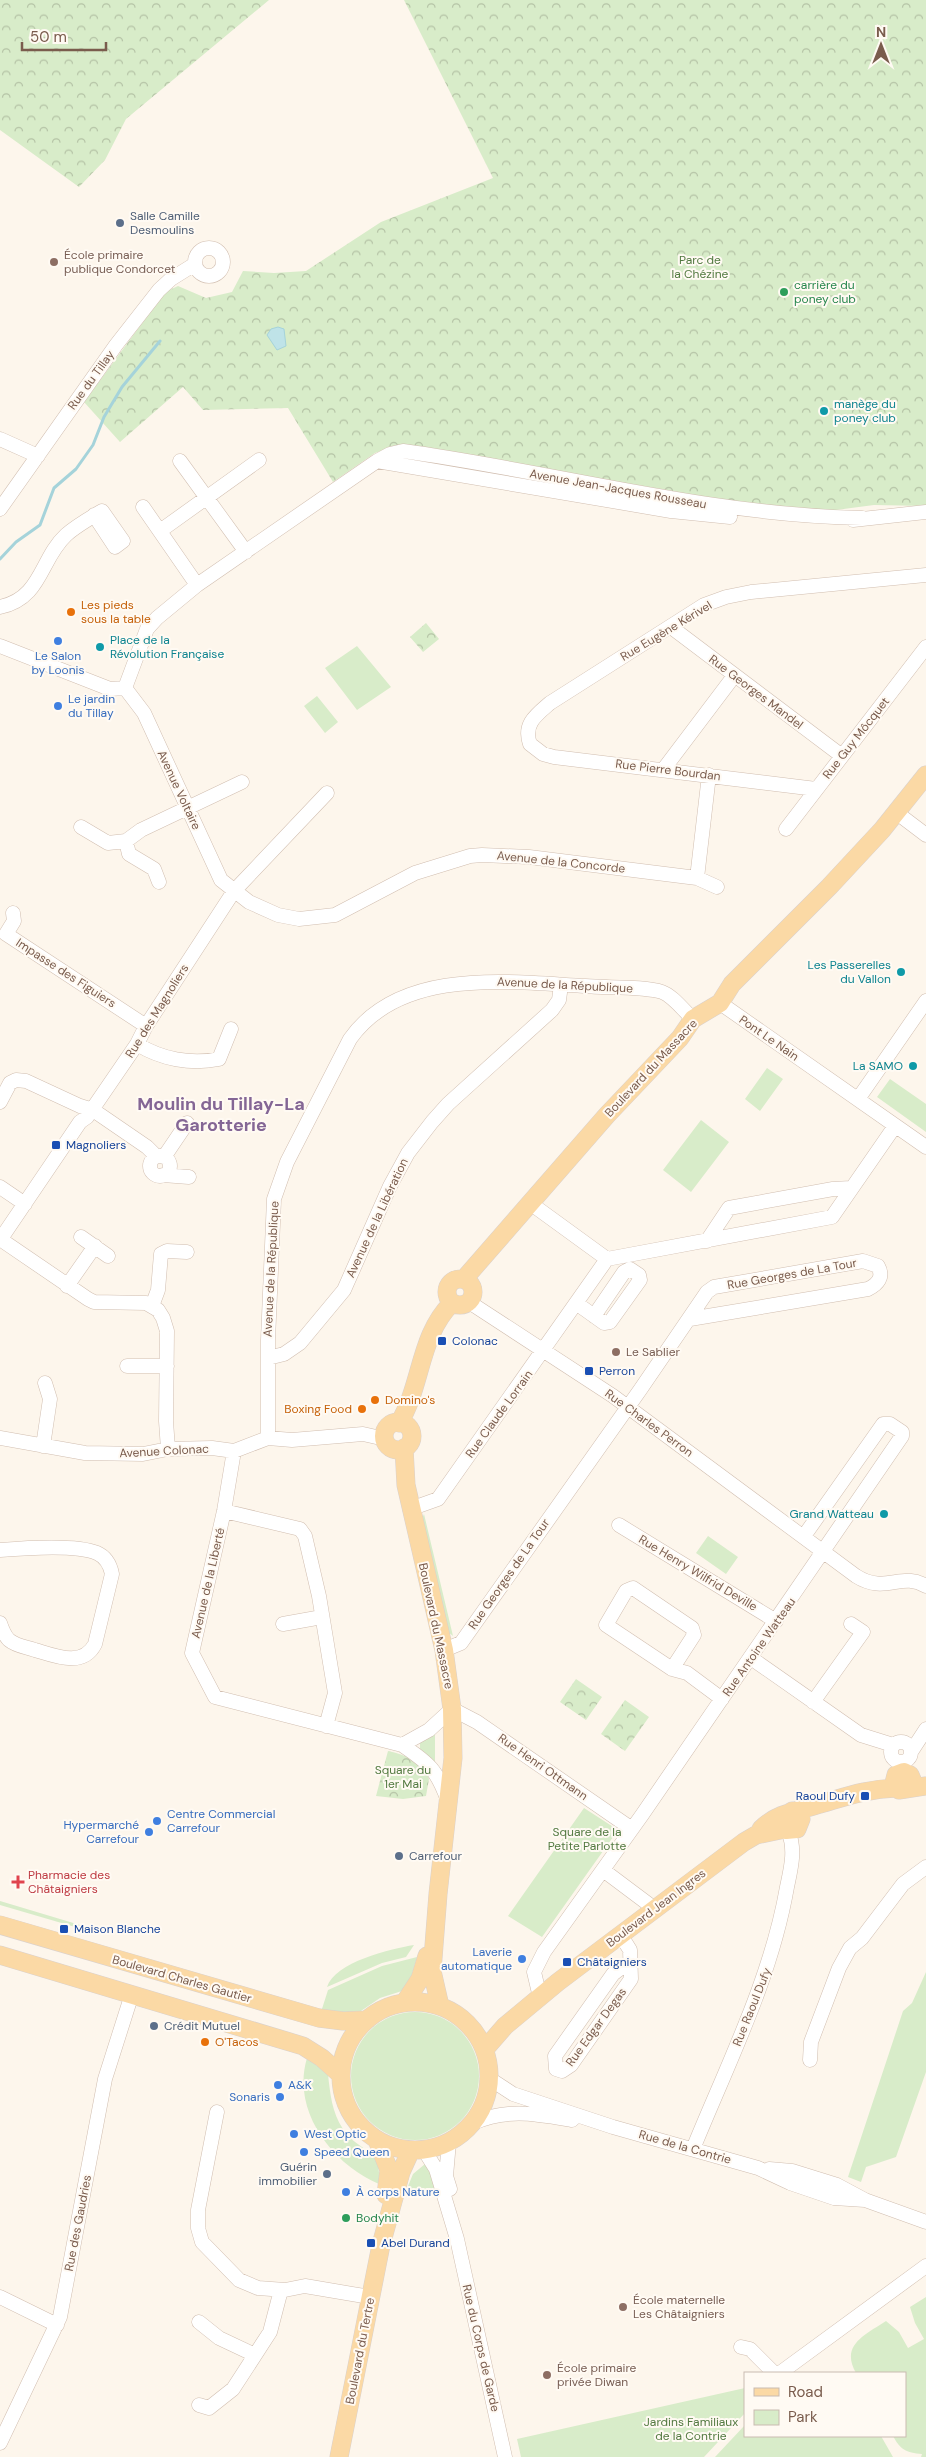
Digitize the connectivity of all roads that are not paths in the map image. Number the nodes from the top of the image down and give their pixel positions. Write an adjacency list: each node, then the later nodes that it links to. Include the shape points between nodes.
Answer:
1 (195, 264): 3 (street, Rue du Tillay, via 159,290 116,344)
2 (0, 438): 3 (street)
3 (38, 456): 8 (street, Rue du Tillay)
4 (259, 460): 6 (street)
5 (180, 461): 6 (street)
6 (207, 497): 11 (street); 12 (street)
7 (142, 507): 11 (street)
8 (0, 509)
9 (926, 512): 12 (street, Avenue Jean-Jacques Rousseau, via 862,518 811,517 726,507 403,451 377,461)
10 (94, 515): 15 (street, via 65,535 26,596)
11 (160, 531): 14 (street)
12 (246, 552): 14 (street, Avenue Jean-Jacques Rousseau)
13 (926, 575): 16 (street, Rue Eugène Kérivel, via 750,592 704,605)
14 (197, 585): 20 (street, Avenue Jean-Jacques Rousseau, via 147,629)
15 (0, 607)
16 (671, 627): 19 (street, Rue Georges Mandel); 21 (street, Rue Eugène Kérivel, via 550,703 534,716 527,728)
17 (0, 646): 20 (street, via 110,689)
18 (926, 647): 22 (street, Rue Guy Môcquet)
19 (734, 676): 22 (street, Rue Georges Mandel); 23 (street)
20 (124, 688): 29 (street, Avenue Voltaire, via 144,713)
21 (528, 738): 23 (street, Rue Pierre Bourdan, via 536,750 554,757)
22 (842, 756): 27 (street, Rue Guy Môcquet)
23 (663, 770): 24 (street, Rue Pierre Bourdan)
24 (710, 775): 27 (street, Rue Pierre Bourdan); 35 (street)
25 (926, 775): 30 (main road, Boulevard du Massacre)
26 (242, 782): 29 (street)
27 (816, 789): 32 (street, Rue Guy Môcquet)
28 (327, 793): 38 (street, Rue des Magnoliers)
29 (188, 808): 34 (street, via 141,830); 38 (street, Avenue Voltaire, via 221,880)
30 (897, 813): 33 (street); 42 (main road, Boulevard du Massacre, via 732,984)
31 (81, 827): 34 (street, via 108,843)
32 (786, 829)
33 (926, 835)
34 (126, 841): 36 (street, via 130,854 154,868)
35 (698, 878): 37 (street, Avenue de la Concorde); 38 (street, Avenue de la Concorde, via 482,854 415,873 335,915 299,920 278,915)
36 (160, 882)
37 (718, 887)
38 (234, 891): 44 (street, Rue des Magnoliers)
39 (13, 912): 44 (street, Impasse des Figuiers, via 14,921 6,934)
40 (561, 985): 43 (street, Avenue de la République, via 660,991); 73 (street, Avenue de la Libération, via 559,1000 552,1010 448,1104 408,1153 352,1273 333,1305 292,1350); 73 (street, Avenue de la République, via 496,980 453,985 389,1005 361,1025 350,1039 277,1187 272,1217)
41 (926, 1001): 47 (street)
42 (720, 1003): 43 (main road, Boulevard du Massacre); 47 (street, Pont Le Nain)
43 (693, 1019): 57 (main road, Boulevard du Massacre, via 680,1038)
44 (146, 1026): 46 (street, Rue des Magnoliers)
45 (231, 1029): 46 (street, via 219,1060 200,1063 153,1054)
46 (137, 1044): 49 (street, Rue des Magnoliers)
47 (858, 1099): 51 (street, Pont Le Nain)
48 (0, 1102): 49 (street, via 10,1083 21,1080)
49 (93, 1110): 53 (street); 58 (street, Rue des Magnoliers, via 80,1122)
50 (187, 1124): 53 (street)
51 (895, 1126): 52 (street, Pont Le Nain); 56 (street)
52 (926, 1147)
53 (160, 1156): 54 (street, via 150,1162 150,1169 156,1175)
54 (189, 1177)
55 (0, 1188): 58 (street)
56 (851, 1188): 61 (street, via 832,1217); 61 (street, via 729,1208)
57 (530, 1203): 65 (street); 67 (main road, Boulevard du Massacre, via 464,1279 455,1280 448,1286 447,1296)
58 (25, 1204): 60 (street, Rue des Magnoliers)
59 (81, 1237): 62 (street)
60 (0, 1239): 66 (street)
61 (707, 1241): 65 (street)
62 (95, 1246): 64 (street); 66 (street)
63 (187, 1252): 69 (street, via 161,1254 158,1290)
64 (108, 1256)
65 (608, 1259): 68 (street, Rue Claude Lorrain)
66 (67, 1286): 69 (street, via 94,1302 138,1302)
67 (461, 1303): 72 (street, Rue Charles Perron); 78 (main road, via 443,1313 427,1345 408,1405)
68 (576, 1304): 70 (street); 72 (street, Rue Claude Lorrain)
69 (152, 1306): 75 (street, via 163,1318 167,1331)
70 (594, 1316)
71 (690, 1319): 71 (street, Rue Georges de La Tour, via 868,1288 876,1285 881,1271 878,1266 863,1261 714,1287 707,1292); 77 (street, Rue Georges de La Tour)
72 (544, 1351): 77 (street, Rue Charles Perron); 86 (street, Rue Claude Lorrain, via 438,1499)
73 (268, 1358): 80 (street, Avenue de la République)
74 (127, 1366): 75 (street)
75 (167, 1366): 83 (street)
76 (45, 1383): 82 (street, via 50,1399)
77 (627, 1407): 89 (street, Rue Charles Perron); 98 (street, Rue Georges de La Tour, via 461,1643)
78 (399, 1422): 81 (main road, via 388,1427); 84 (main road, via 411,1432 411,1439)
79 (0, 1438): 82 (street, Avenue Colonac)
80 (268, 1438): 81 (street, Avenue Colonac, via 292,1440 363,1434); 85 (street, Avenue Colonac)
81 (385, 1439): 84 (main road, via 392,1448)
82 (43, 1446): 83 (street, Avenue Colonac, via 95,1453 143,1454)
83 (168, 1448): 85 (street, Avenue Colonac)
84 (404, 1448): 86 (main road, Boulevard du Massacre, via 403,1466)
85 (234, 1451): 87 (street, Avenue de la Liberté)
86 (410, 1509): 98 (main road, Boulevard du Massacre)
87 (224, 1511): 93 (street, via 300,1529 305,1536); 104 (street, Avenue de la Liberté, via 192,1654 215,1697)
88 (619, 1525): 94 (street, Rue Henry Wilfrid Deville)
89 (804, 1536): 91 (street, Rue Charles Perron); 91 (street, Rue Antoine Watteau, via 884,1424 902,1432)
90 (0, 1550): 95 (street, via 88,1550 105,1558 112,1574 96,1644 82,1657 66,1659 16,1644 4,1635)
91 (824, 1552): 92 (street, Rue Charles Perron, via 869,1584 912,1580); 94 (street, Rue Antoine Watteau)
92 (926, 1586)
93 (322, 1617): 96 (street); 104 (street, via 335,1693)
94 (776, 1621): 99 (street, Rue Antoine Watteau)
95 (0, 1623)
96 (283, 1624)
97 (851, 1624): 102 (street, via 863,1632)
98 (444, 1650): 103 (main road, Boulevard du Massacre)
99 (751, 1658): 101 (street, Rue Antoine Watteau); 102 (street)
100 (672, 1669): 100 (street, via 694,1635 692,1628 633,1588 626,1591 606,1625); 101 (street, via 687,1673)
101 (722, 1699): 110 (street, Rue Antoine Watteau)
102 (813, 1702): 107 (street)
103 (452, 1709): 106 (street, via 429,1730); 108 (main road, Boulevard du Massacre, via 453,1758); 110 (street, Rue Henri Ottmann, via 477,1722)
104 (326, 1726): 106 (street, Avenue de la Liberté)
105 (924, 1731): 107 (street)
106 (402, 1745): 108 (street, Avenue de la Liberté, via 436,1773)
107 (905, 1769): 109 (main road, Boulevard Jean Ingres, via 866,1790 818,1805)
108 (448, 1801): 113 (main road, Boulevard du Massacre)
109 (791, 1823): 114 (main road, Boulevard Jean Ingres, via 762,1827 756,1835); 135 (street, Rue Raoul Dufy, via 792,1859 770,1961)
110 (632, 1829): 112 (street, Rue Antoine Watteau)
111 (926, 1867): 127 (street, via 903,1884 862,1938 850,1948 839,1968 815,2033)
112 (603, 1870): 114 (street); 120 (street, Rue Antoine Watteau, via 538,1963 533,1975)
113 (438, 1894): 122 (main road, Boulevard du Massacre, via 424,1970); 123 (main road, Boulevard du Massacre, via 432,1971)
114 (655, 1909): 116 (main road, Boulevard Jean Ingres)
115 (0, 1925): 124 (main road, Boulevard Charles Gautier, via 319,2018)
116 (616, 1938): 118 (street, via 625,1942 630,1950); 119 (main road, Boulevard Jean Ingres)
117 (0, 1955): 121 (main road)
118 (630, 1961): 118 (street, Rue Edgar Degas, via 613,1974 555,2056 556,2069 568,2069 631,1979)
119 (558, 1982): 120 (main road, Boulevard Jean Ingres); 126 (main road, Boulevard Jean Ingres, via 505,2026)
120 (539, 1993): 125 (main road, Boulevard Jean Ingres, via 500,2019)
121 (132, 1994): 128 (main road, via 303,2046); 145 (street, Rue des Gaudries, via 105,2078)
122 (404, 2002): 123 (main road); 124 (main road, via 387,2007)
123 (440, 2006): 125 (main road)
124 (367, 2020): 128 (main road, via 348,2045)
125 (471, 2026): 126 (main road)
126 (485, 2049): 129 (main road)
127 (810, 2060)
128 (341, 2075): 133 (main road, via 343,2094 350,2112)
129 (490, 2078): 131 (main road, via 485,2102); 132 (street, Rue de la Contrie, via 513,2094)
130 (217, 2112): 141 (street, via 198,2210 199,2236 238,2280 258,2288)
131 (473, 2123): 132 (street, Rue de la Contrie, via 490,2115 509,2113); 134 (main road)
132 (613, 2127): 135 (street, Rue de la Contrie)
133 (377, 2140): 136 (main road); 139 (main road, Boulevard du Tertre, via 389,2170)
134 (449, 2142): 136 (main road); 138 (street, Rue du Corps de Garde, via 446,2176 454,2202)
135 (692, 2149): 137 (street, Rue de la Contrie, via 758,2168 834,2198 865,2200)
136 (418, 2150): 138 (street, Rue du Corps de Garde, via 436,2169); 139 (main road, Boulevard du Tertre, via 401,2172)
137 (926, 2222)
138 (456, 2240): 153 (street, Rue du Corps de Garde)
139 (381, 2245): 143 (main road, Boulevard du Tertre)
140 (926, 2266): 149 (street)
141 (281, 2290): 143 (street, via 305,2286); 147 (street, via 273,2326)
142 (0, 2297): 145 (street)
143 (370, 2297): 152 (main road, Boulevard du Tertre)
144 (199, 2322): 147 (street, via 219,2338)
145 (57, 2325): 151 (street, Rue des Gaudries)
146 (741, 2348): 148 (street, via 750,2349)
147 (255, 2354): 150 (street, via 232,2389 209,2408)
148 (773, 2372)
149 (781, 2372)
150 (199, 2405)
151 (0, 2443)
152 (339, 2457)
153 (505, 2457)

